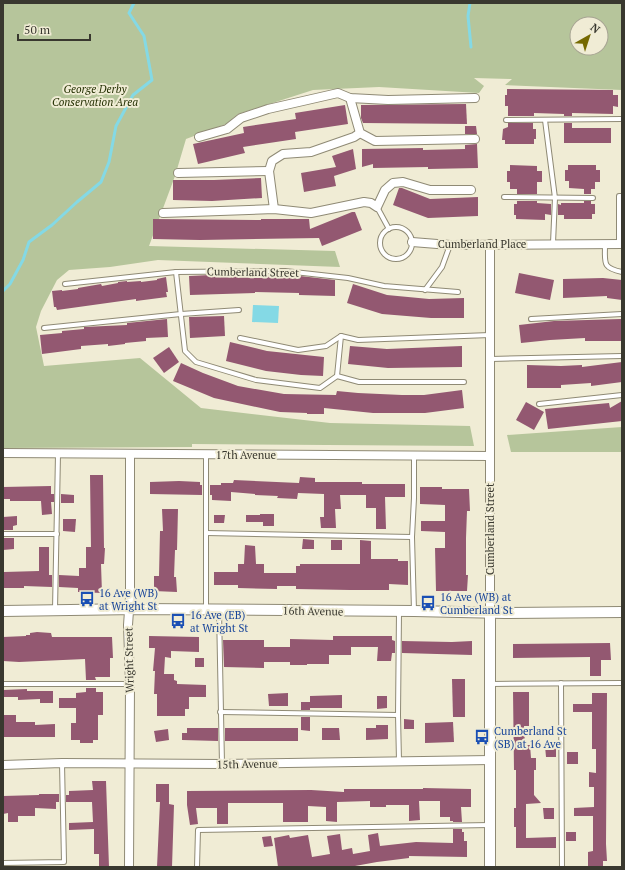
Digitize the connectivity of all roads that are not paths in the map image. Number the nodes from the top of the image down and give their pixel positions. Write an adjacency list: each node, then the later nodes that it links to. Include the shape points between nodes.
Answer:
1 (350, 98): 2 (street); 6 (street); 7 (street, via 338,94 268,109 241,118 227,129)
2 (475, 98)
3 (622, 119): 5 (lane)
4 (506, 120): 5 (lane)
5 (545, 120): 14 (lane)
6 (360, 133): 8 (street, via 375,141); 9 (street, via 311,152 283,154 272,160)
7 (200, 137)
8 (475, 139)
9 (269, 171): 10 (street); 17 (street)
10 (178, 173)
11 (471, 190): 16 (street, via 430,190 403,182 393,182 385,190)
12 (622, 196): 23 (lane, Cumberland Place, via 619,196)
13 (504, 197): 14 (lane)
14 (555, 198): 15 (lane); 21 (lane)
15 (593, 198)
16 (378, 208): 17 (street, via 364,202 311,213); 19 (lane)
17 (274, 209): 18 (street)
18 (164, 213)
19 (389, 229): 20 (lane, via 404,229); 20 (lane, via 380,242 386,255 396,259 405,256)
20 (412, 242): 24 (street, Cumberland Place)
21 (553, 243): 22 (street, Cumberland Place); 25 (street, Cumberland Place)
22 (490, 244): 24 (street, Cumberland Place); 36 (street, Cumberland Street)
23 (620, 244): 25 (street, Cumberland Place)
24 (450, 245): 29 (lane, via 442,267)
25 (605, 245): 27 (lane, via 605,264 611,270)
26 (176, 272): 28 (lane, Cumberland Street); 29 (lane, Cumberland Street, via 285,271); 32 (lane)
27 (622, 272)
28 (65, 284)
29 (425, 290): 30 (lane, Cumberland Street)
30 (458, 292)
31 (239, 310): 32 (lane)
32 (181, 314): 35 (lane); 41 (lane, via 185,351 196,362 256,380 320,388)
33 (622, 314): 34 (lane)
34 (531, 319)
35 (44, 328)
36 (490, 335): 37 (lane, via 358,340); 40 (street, Cumberland Street)
37 (341, 336): 38 (lane, via 326,346 298,350); 41 (lane)
38 (240, 338)
39 (622, 356): 40 (lane)
40 (491, 359): 50 (street, Cumberland Street)
41 (337, 376): 42 (lane, via 359,382)
42 (464, 382)
43 (622, 395): 44 (lane)
44 (539, 404)
45 (3, 453): 46 (street, 17th Avenue)
46 (58, 454): 47 (street, 17th Avenue); 53 (lane)
47 (130, 454): 48 (street, 17th Avenue); 55 (street, Wright Street)
48 (206, 454): 49 (street, 17th Avenue); 51 (lane)
49 (414, 456): 50 (street, 17th Avenue); 54 (lane)
50 (490, 456): 63 (street, Cumberland Street)
51 (206, 533): 54 (lane); 57 (lane)
52 (3, 534): 53 (lane)
53 (57, 534): 56 (lane)
54 (412, 537): 60 (lane)
55 (129, 609): 56 (street, 16th Avenue); 57 (street, 16th Avenue); 66 (street, Wright Street)
56 (56, 610): 59 (street, 16th Avenue)
57 (206, 610): 58 (street, 16th Avenue)
58 (219, 610): 61 (street, 16th Avenue); 69 (lane)
59 (3, 611)
60 (414, 611): 61 (street, 16th Avenue); 63 (street, 16th Avenue)
61 (399, 612): 70 (lane)
62 (622, 612): 63 (street, 16th Avenue)
63 (490, 613): 67 (street, Cumberland Street)
64 (622, 683): 68 (lane)
65 (3, 684): 66 (lane)
66 (130, 684): 74 (street, Wright Street)
67 (491, 684): 68 (lane); 71 (street, Cumberland Street)
68 (561, 684): 82 (lane)
69 (220, 712): 70 (lane); 75 (lane)
70 (398, 715): 72 (lane)
71 (491, 760): 72 (street, 15th Avenue); 77 (street, Cumberland Street)
72 (399, 762): 75 (street, 15th Avenue)
73 (62, 763): 74 (street, 15th Avenue); 76 (street, 15th Avenue); 78 (lane, via 64,862)
74 (129, 764): 75 (street, 15th Avenue); 79 (street, Wright Street)
75 (222, 764)
76 (3, 765)
77 (490, 825): 80 (lane, via 198,830); 81 (street, Cumberland Street)
78 (3, 863)
79 (129, 867)
80 (197, 867)
81 (490, 867)
82 (562, 867)

